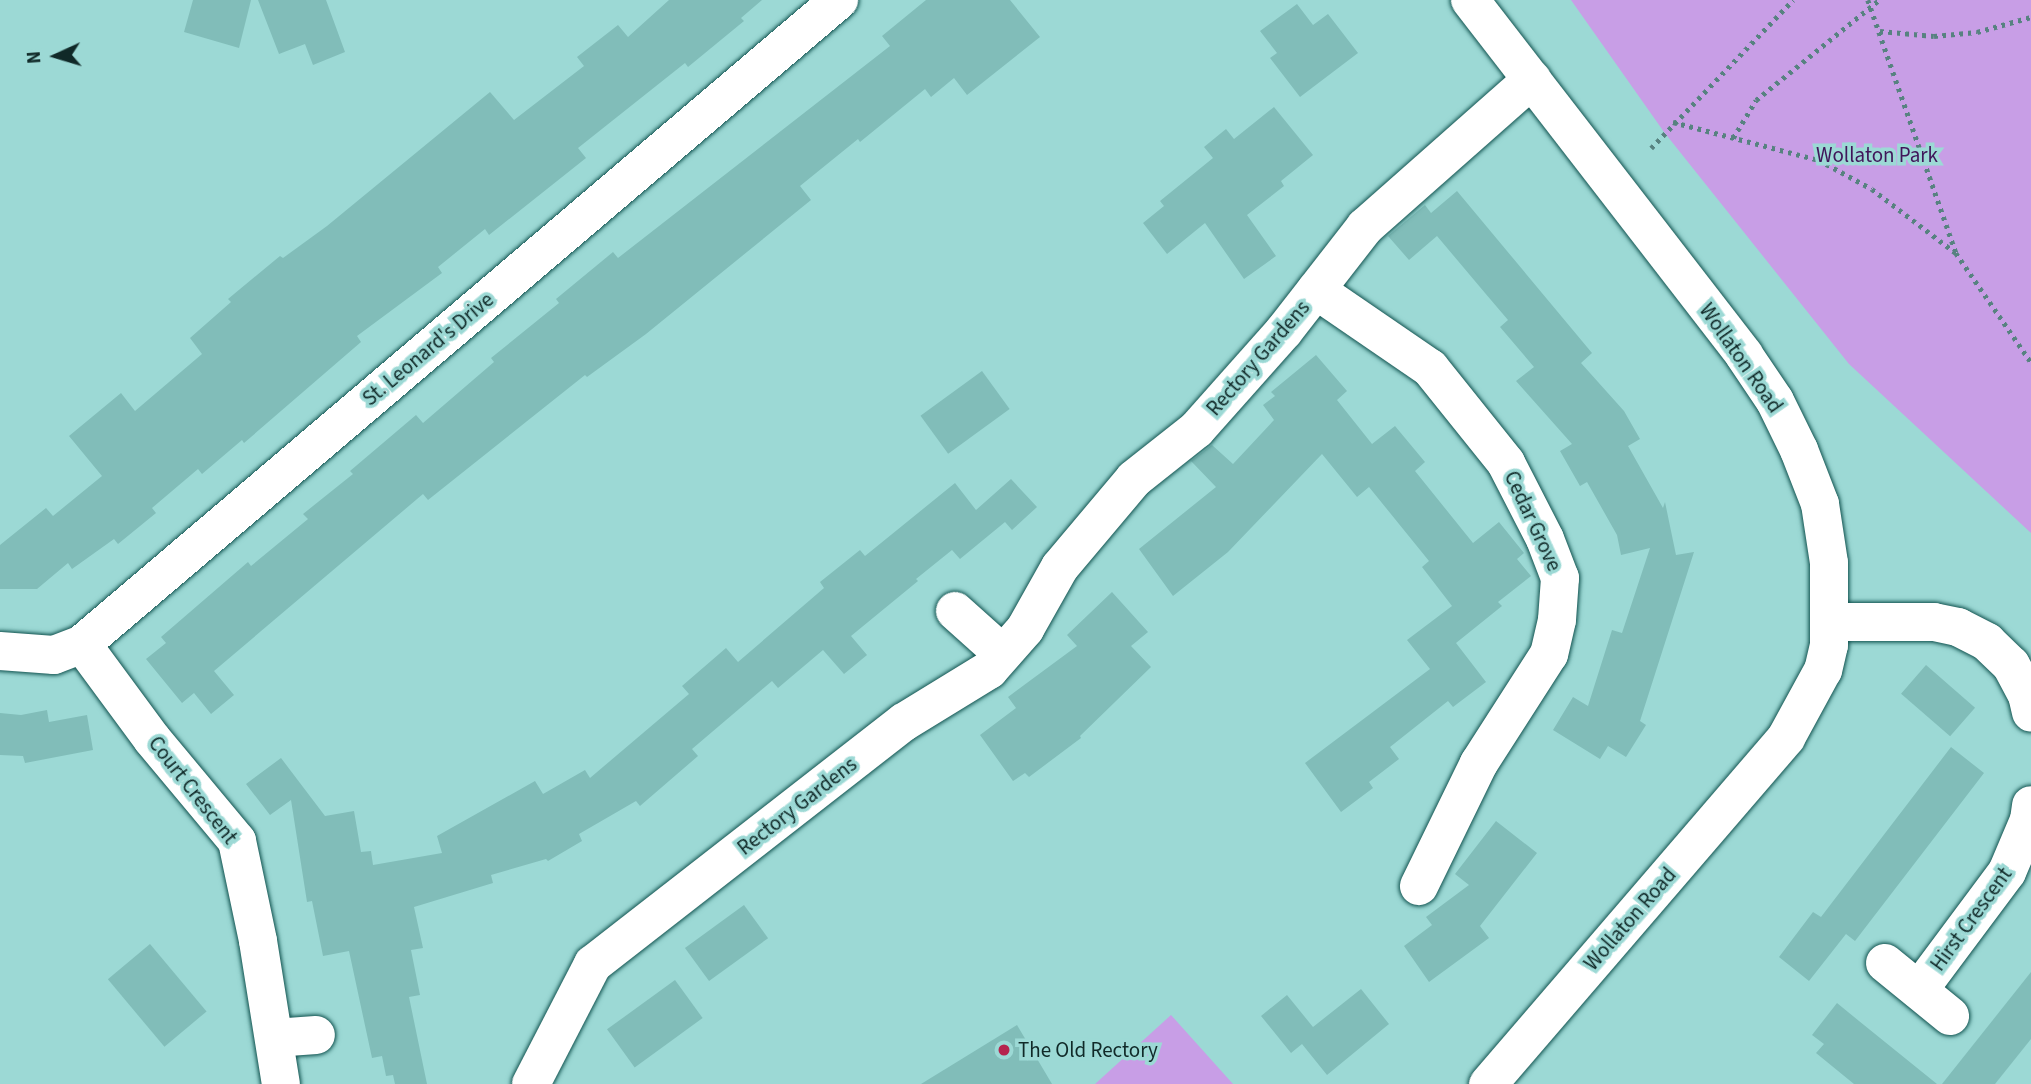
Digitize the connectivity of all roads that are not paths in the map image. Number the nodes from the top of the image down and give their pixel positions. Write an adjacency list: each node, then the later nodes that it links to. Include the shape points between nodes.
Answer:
1 (839, 0): 7 (street, St. Leonard's Drive)
2 (1470, 0): 3 (street, Wollaton Road)
3 (1532, 79): 4 (street, Rectory Gardens, via 1366,227); 6 (street, Wollaton Road, via 1775,401 1820,504 1829,563)
4 (1316, 290): 9 (street, Rectory Gardens, via 1197,429 1134,479 1060,567 1025,629); 12 (street, Cedar Grove, via 1430,368 1506,463 1560,578 1549,654 1479,763)
5 (955, 611): 9 (street)
6 (1830, 622): 10 (street, via 1922,622 1958,627 1987,642 2011,665); 20 (street, Wollaton Road, via 1823,670 1786,738)
7 (82, 644): 8 (street, St. Leonard's Drive, via 54,655); 17 (street, Court Crescent, via 152,739 237,841)
8 (0, 651)
9 (1003, 654): 19 (street, Rectory Gardens, via 989,670 904,722 593,964)
10 (2031, 713)
11 (2031, 805): 14 (street, Hirst Crescent, via 2007,872)
12 (1419, 886)
13 (1885, 963): 14 (street, Hirst Crescent)
14 (1919, 990): 15 (street, Hirst Crescent)
15 (1950, 1016)
16 (316, 1035): 17 (street)
17 (274, 1038): 18 (street, Court Crescent)
18 (281, 1084)
19 (531, 1084)
20 (1488, 1084)

